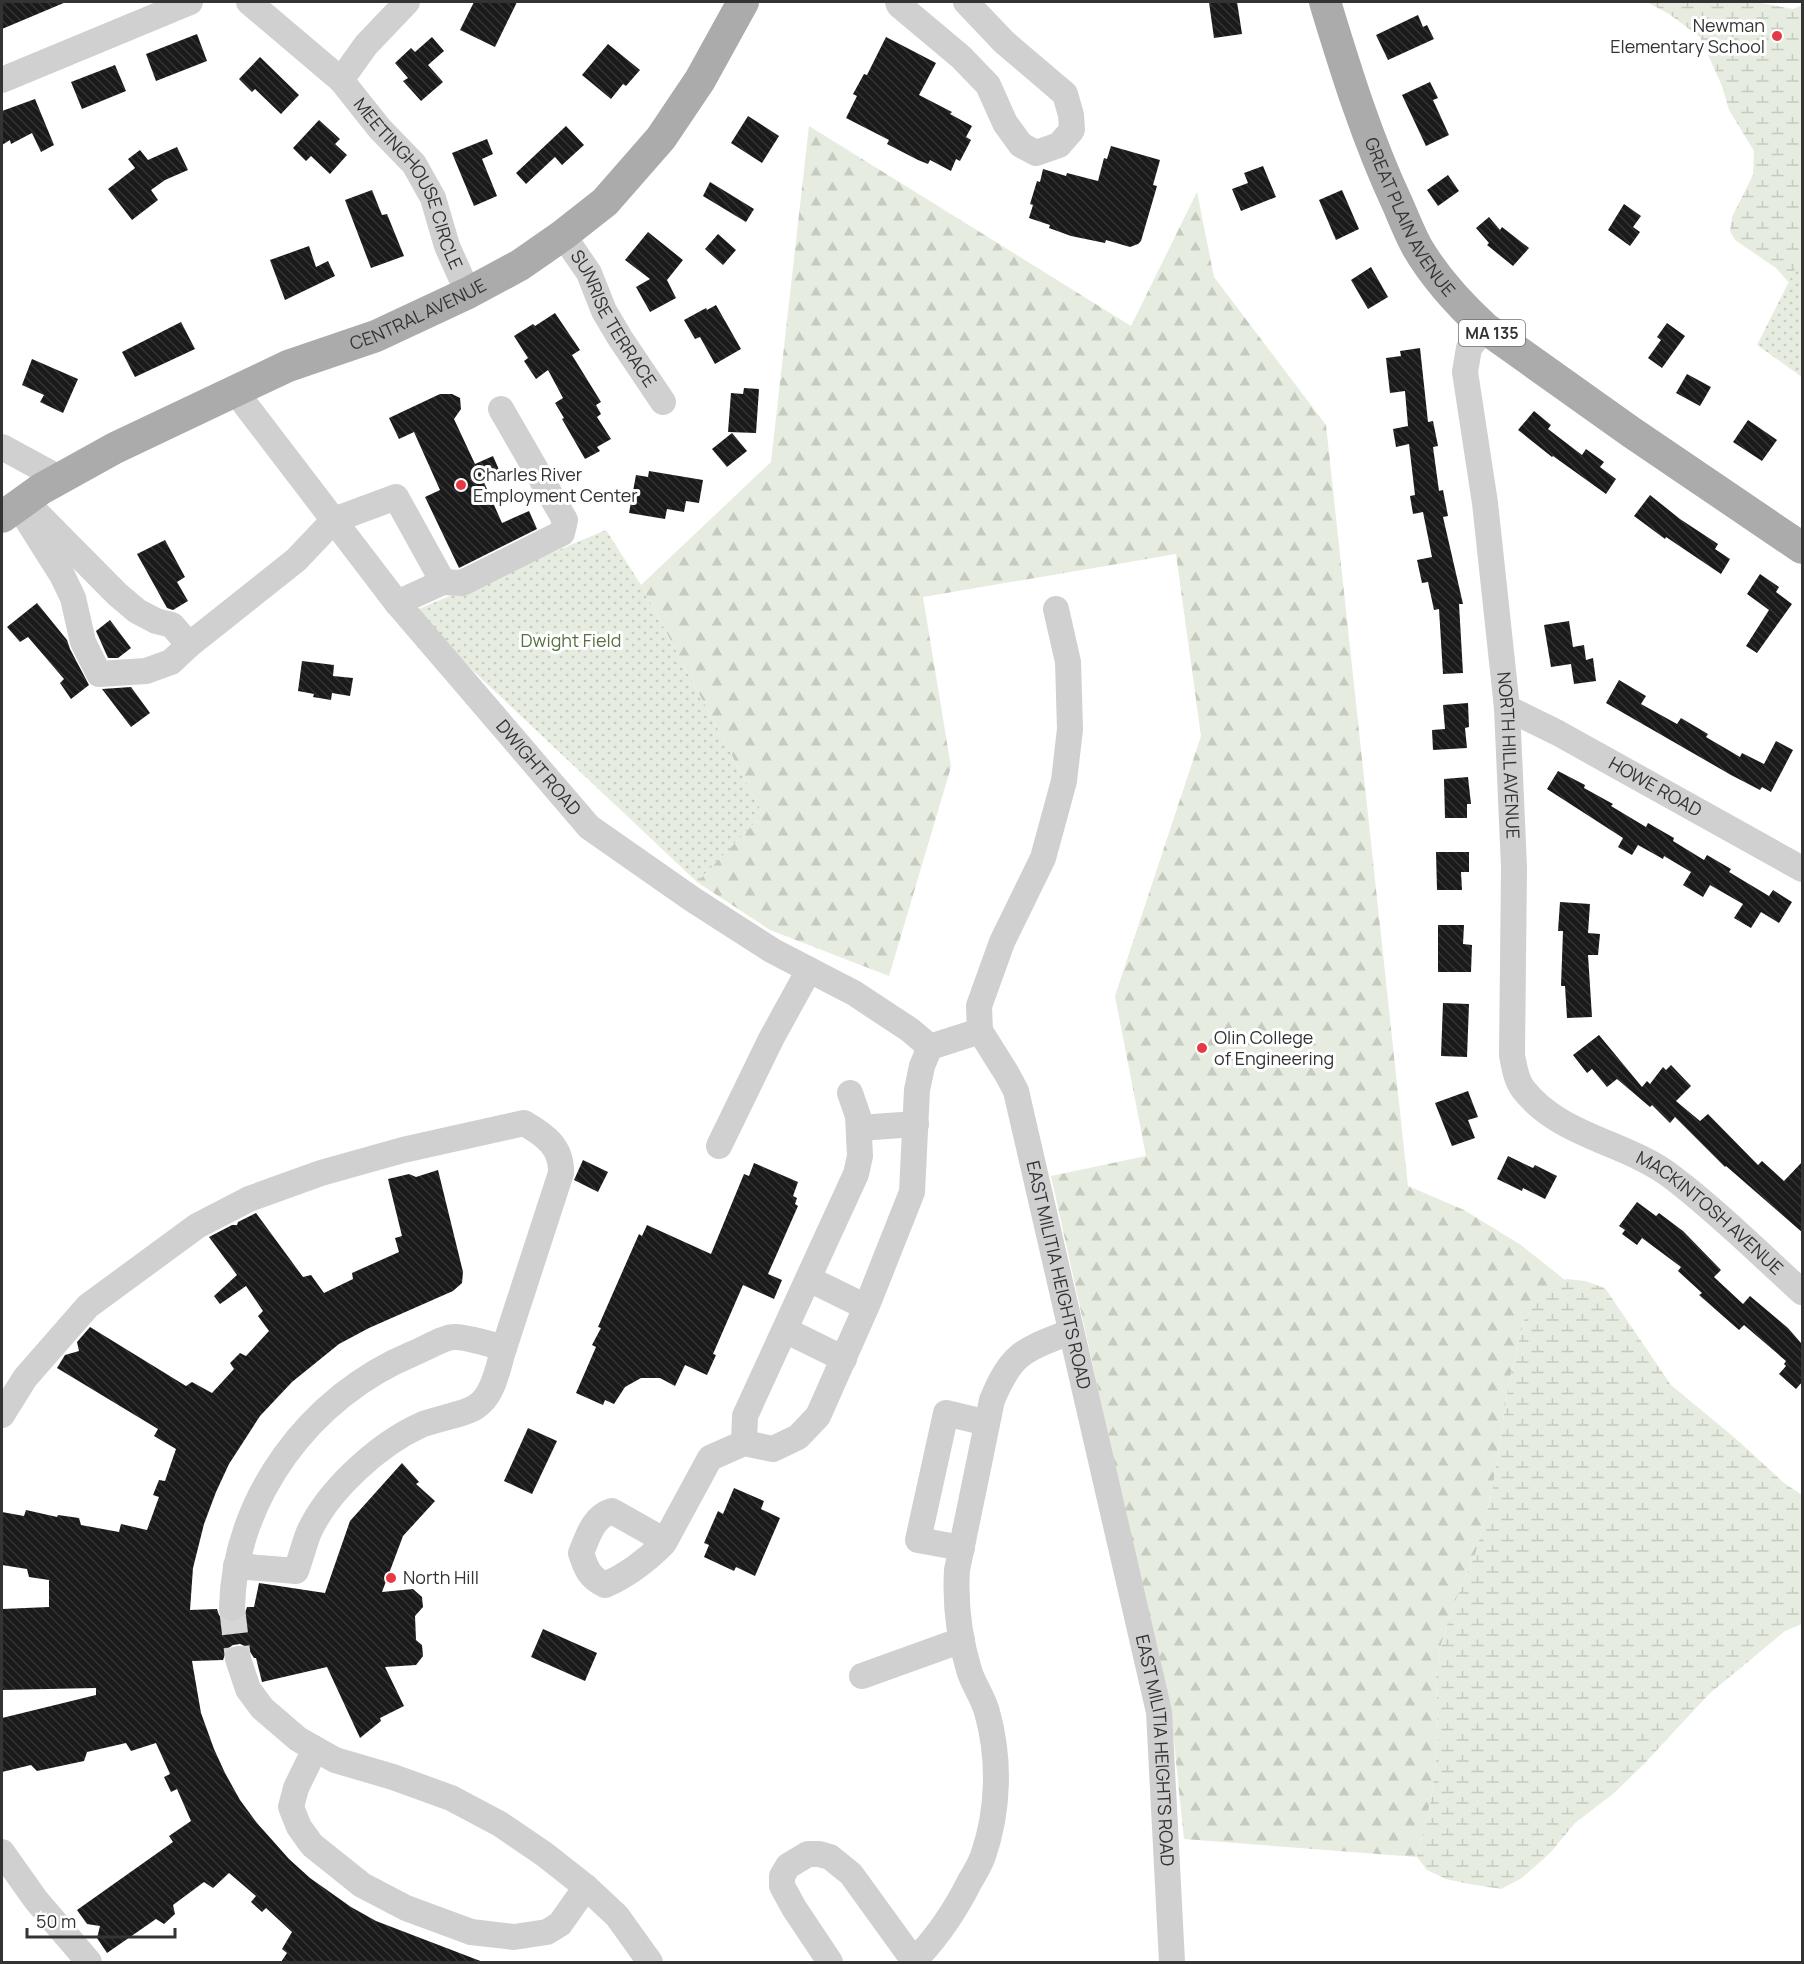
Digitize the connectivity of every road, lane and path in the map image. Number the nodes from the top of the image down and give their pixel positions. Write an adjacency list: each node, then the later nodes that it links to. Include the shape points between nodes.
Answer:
1 (190, 2): 8 (street)
2 (249, 2): 9 (street, MEETINGHOUSE CIRCLE)
3 (407, 2): 9 (street, MEETINGHOUSE CIRCLE, via 366,45)
4 (743, 2): 10 (main road, CENTRAL AVENUE, via 700,80 661,138 605,202)
5 (898, 2): 7 (street, via 988,85 1005,123 1021,145 1036,153 1059,145 1072,130 1065,93 1004,42)
6 (1325, 2): 12 (main road, GREAT PLAIN AVENUE / MA 135, via 1353,95 1417,247 1439,280)
7 (977, 6)
8 (2, 80)
9 (341, 80): 11 (street, MEETINGHOUSE CIRCLE, via 414,164 433,198 447,246)
10 (563, 235): 11 (main road, CENTRAL AVENUE); 14 (street, SUNRISE TERRACE, via 589,273 620,338)
11 (468, 293): 13 (main road, CENTRAL AVENUE, via 376,336 288,366)
12 (1485, 328): 20 (main road, GREAT PLAIN AVENUE / MA 135); 25 (street, NORTH HILL AVENUE, via 1468,348 1465,372 1485,503)
13 (235, 391): 17 (main road, CENTRAL AVENUE); 19 (street, DWIGHT ROAD)
14 (663, 402)
15 (501, 409): 21 (street, via 565,520 562,533 462,583)
16 (2, 447): 17 (street)
17 (59, 478): 18 (main road, CENTRAL AVENUE)
18 (14, 507): 24 (street, via 137,611 172,625); 24 (street, via 62,575 73,597 83,642 99,674 146,671 171,662)
19 (333, 520): 21 (street, via 396,497); 22 (street, DWIGHT ROAD); 24 (street, via 296,560)
20 (1803, 548)
21 (442, 582): 22 (street)
22 (397, 603): 27 (street, DWIGHT ROAD, via 589,827 692,899)
23 (1056, 609): 28 (street, via 1068,662 1070,729 1064,781 1043,858 985,986 979,1006)
24 (189, 645)
25 (1507, 708): 26 (street, HOWE ROAD); 33 (street, NORTH HILL AVENUE, via 1514,867 1512,1055 1516,1075 1523,1089 1547,1112)
26 (1803, 869)
27 (809, 970): 29 (street, DWIGHT ROAD, via 854,993); 34 (street)
28 (980, 1030): 29 (street); 39 (street, EAST MILITIA HEIGHTS ROAD, via 1016,1092)
29 (930, 1047): 31 (street, via 917,1090)
30 (850, 1093): 32 (street)
31 (916, 1124): 32 (street); 37 (street, via 912,1192)
32 (859, 1128): 35 (street, via 856,1174)
33 (1608, 1143): 36 (street, MACKINTOSH AVENUE, via 1671,1176)
34 (719, 1146)
35 (809, 1279): 37 (street); 38 (street)
36 (1803, 1292)
37 (866, 1307): 41 (street)
38 (785, 1330): 41 (street); 44 (street, via 745,1416)
39 (1070, 1332): 43 (street, via 1038,1344 1009,1365 992,1400); 59 (street, EAST MILITIA HEIGHTS ROAD, via 1160,1712)
40 (504, 1348): 42 (street, via 561,1173 562,1159 554,1147 524,1123 321,1173 249,1199 197,1226 88,1306 25,1378); 47 (street, via 490,1390 477,1406 421,1425 385,1444 367,1460 327,1503 309,1531 296,1571); 47 (street, via 454,1337 396,1361 321,1411 262,1491 243,1533)
41 (844, 1359): 44 (street, via 818,1416 798,1437 773,1449)
42 (2, 1415)
43 (987, 1423): 46 (street); 46 (street, via 946,1413 918,1539)
44 (744, 1443): 45 (street, via 710,1458)
45 (665, 1540)
46 (962, 1548): 49 (street, via 956,1590)
47 (236, 1566): 48 (street)
48 (232, 1608)
49 (962, 1640): 51 (street); 58 (street, via 994,1745 992,1819 983,1857 958,1904 936,1938)
50 (238, 1659): 52 (street, via 248,1689 262,1708)
51 (862, 1676)
52 (315, 1749): 54 (street, via 335,1760 451,1798 508,1830); 54 (street, via 291,1807 299,1827 312,1845 362,1885 406,1908 471,1932 514,1937 547,1932 560,1924)
53 (2, 1852): 55 (street, via 36,1900)
54 (586, 1887): 56 (street, via 617,1916)
55 (89, 1962)
56 (650, 1962)
57 (830, 1962): 58 (street, via 782,1886 788,1866 808,1854 830,1857 851,1874)
58 (914, 1962)
59 (1172, 1962)

